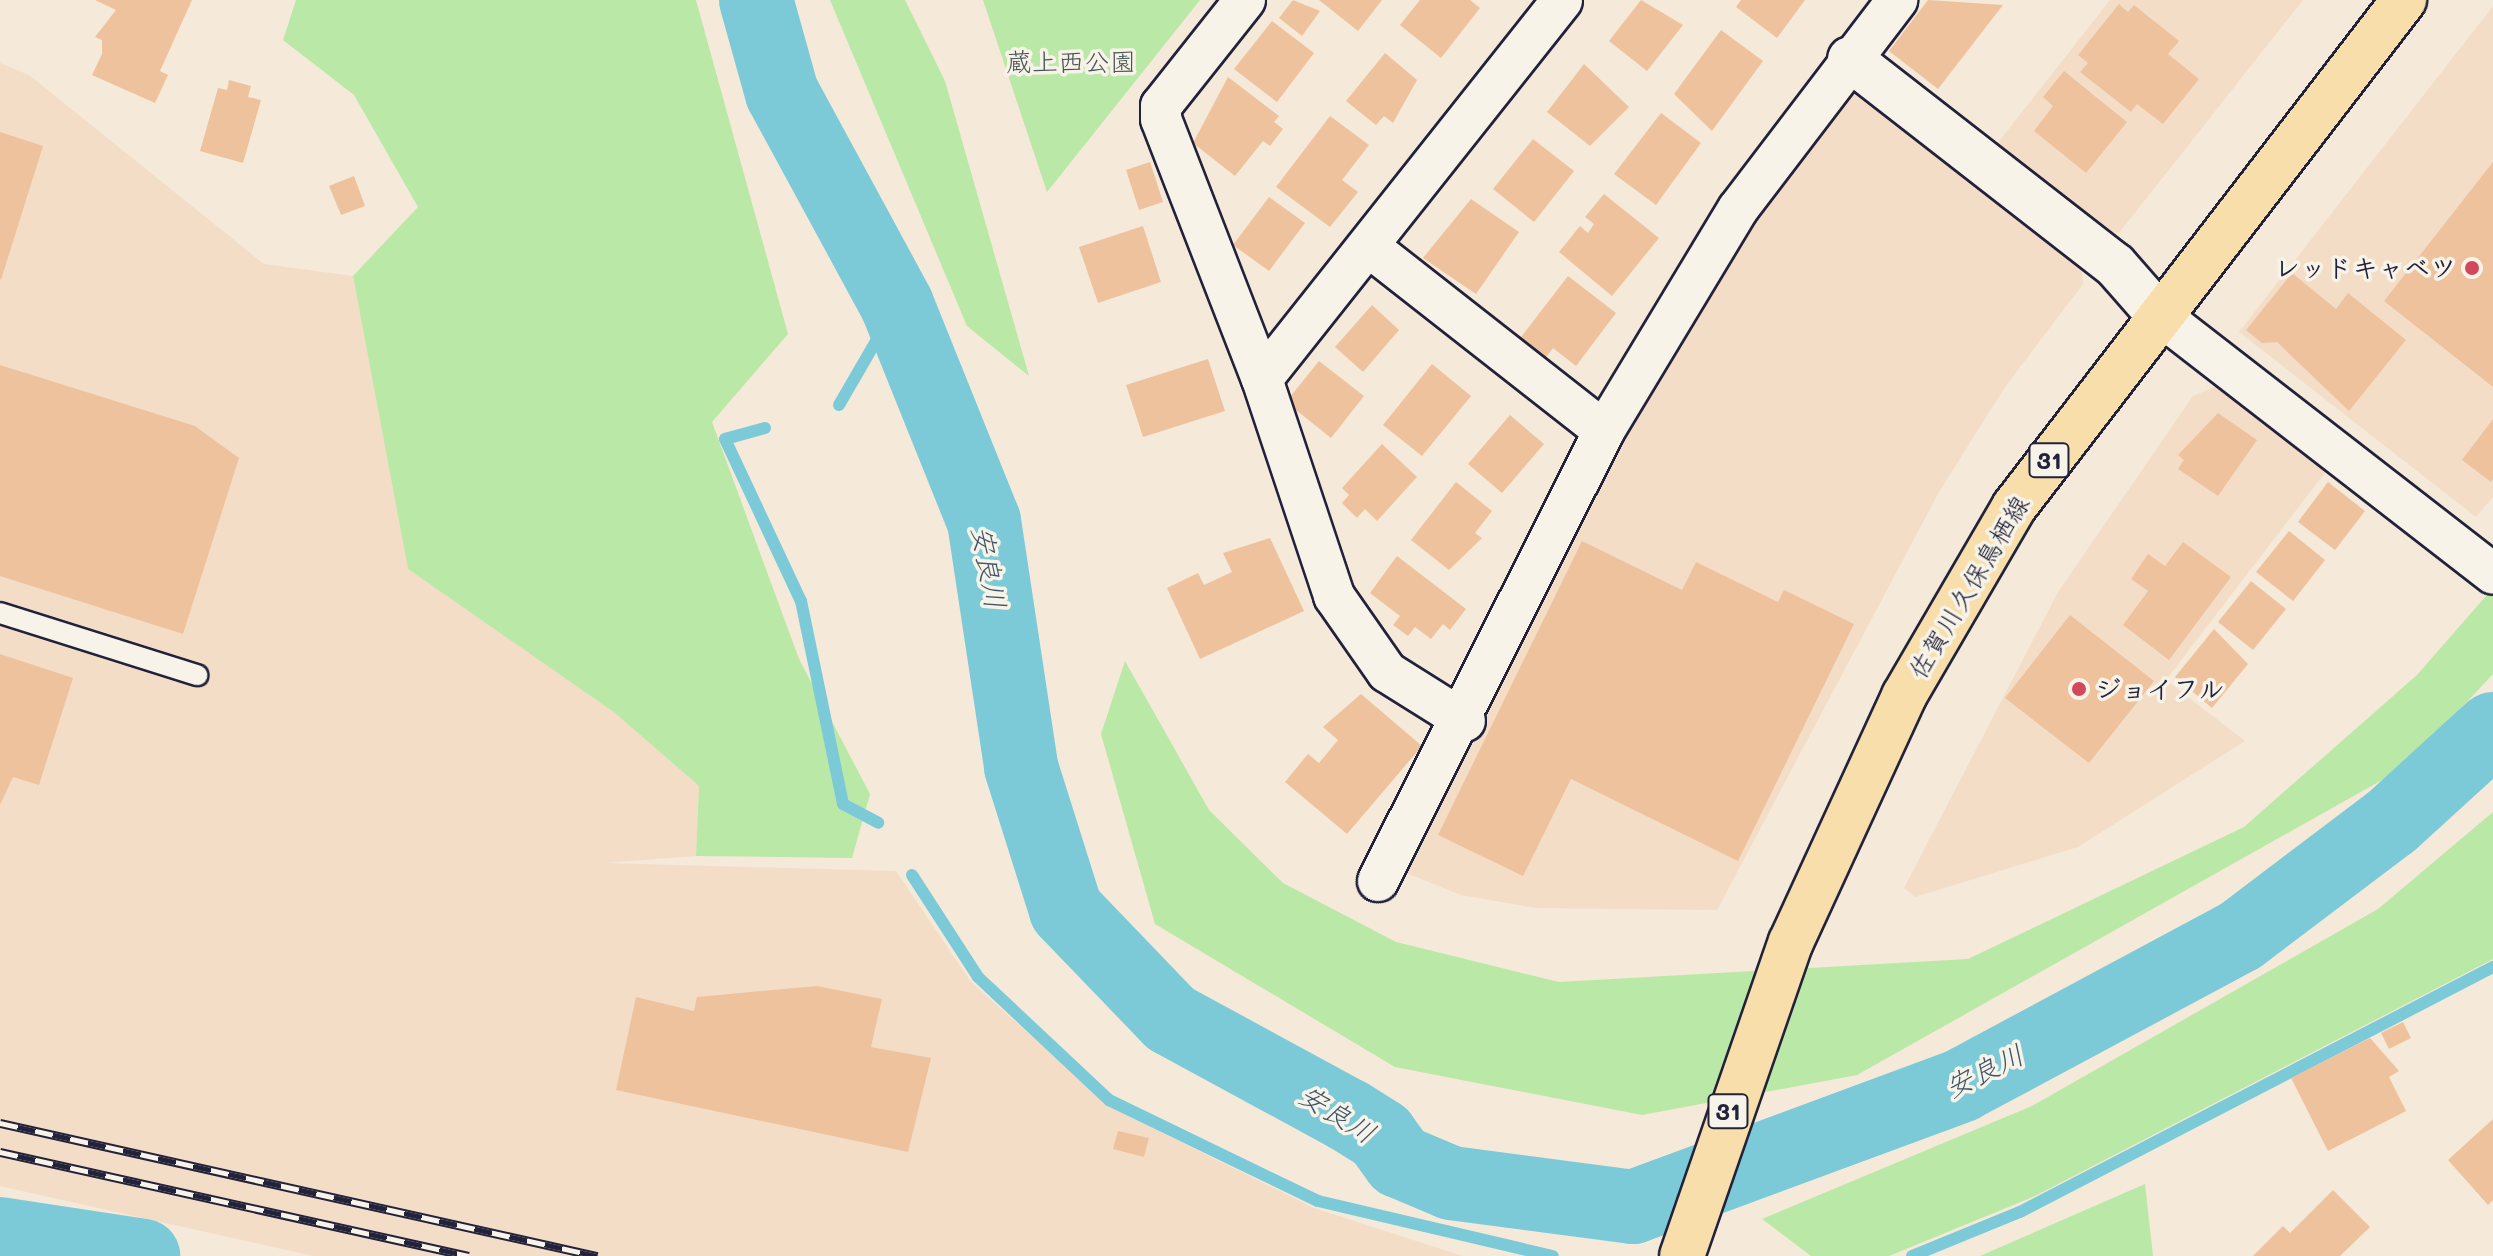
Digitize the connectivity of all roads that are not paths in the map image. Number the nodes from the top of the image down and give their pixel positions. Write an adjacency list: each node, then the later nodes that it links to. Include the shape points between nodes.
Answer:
1 (1245, 0): 8 (street, via 1161,106 1161,119)
2 (1562, 0): 6 (street)
3 (1897, 0): 5 (street)
4 (2404, 0): 7 (main road, 佐賀川久保鳥栖線 / 31)
5 (1850, 59): 7 (street, via 2115,265); 9 (street, via 1738,209)
6 (1368, 246): 8 (street); 9 (street)
7 (2157, 313): 10 (street); 15 (main road, 佐賀川久保鳥栖線 / 31, via 2014,507 1912,683 1779,972)
8 (1262, 379): 13 (street, via 1334,596 1387,672)
9 (1604, 431): 13 (street)
10 (2493, 574)
11 (0, 613): 12 (lane)
12 (197, 675)
13 (1465, 721): 14 (street)
14 (1378, 881)
15 (1683, 1254)

